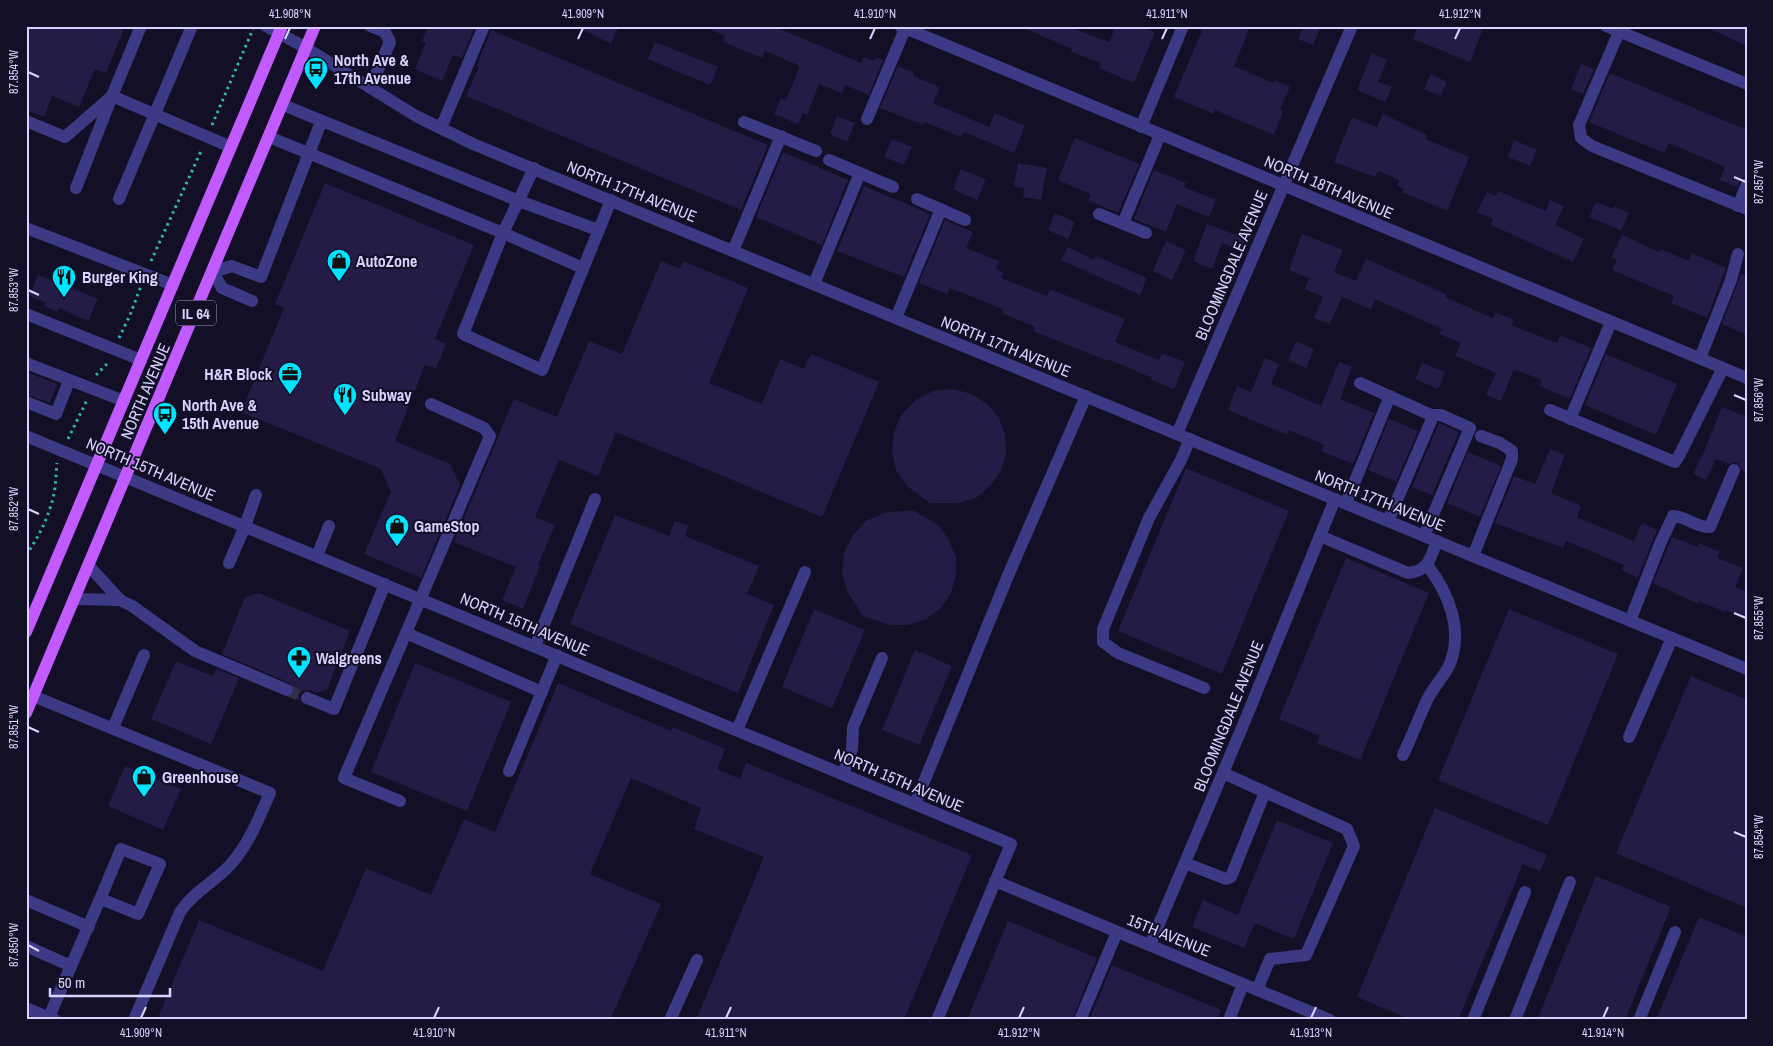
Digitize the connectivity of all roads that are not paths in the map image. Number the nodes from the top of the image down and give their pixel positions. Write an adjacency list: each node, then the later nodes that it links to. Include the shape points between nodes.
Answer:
1 (141, 26): 16 (street)
2 (192, 26): 18 (street)
3 (266, 26): 11 (street, NORTH 17TH AVENUE)
4 (315, 26): 13 (main road, NORTH AVENUE / IL 64)
5 (370, 26): 15 (street, via 385,32 390,42)
6 (484, 26): 24 (street)
7 (1183, 26): 23 (street)
8 (1352, 26): 35 (street, BLOOMINGDALE AVENUE)
9 (1606, 26): 12 (street)
10 (903, 27): 19 (street); 23 (street, NORTH 18TH AVENUE)
11 (281, 30): 13 (street, NORTH 17TH AVENUE); 28 (main road, NORTH AVENUE / IL 64)
12 (1619, 32): 14 (street); 42 (street, via 1579,124 1581,138 1592,146)
13 (306, 48): 15 (street, NORTH 17TH AVENUE); 17 (main road, NORTH AVENUE / IL 64)
14 (1747, 84)
15 (370, 88): 24 (street, NORTH 17TH AVENUE)
16 (112, 96): 18 (street); 20 (street, via 65,137); 37 (street)
17 (282, 105): 21 (street); 27 (main road, NORTH AVENUE / IL 64)
18 (155, 115): 28 (street); 38 (street)
19 (867, 119)
20 (26, 121)
21 (322, 122): 30 (street); 41 (street)
22 (744, 122): 26 (street)
23 (1141, 127): 25 (street, NORTH 18TH AVENUE)
24 (442, 128): 32 (street, NORTH 17TH AVENUE)
25 (1160, 135): 35 (street, NORTH 18TH AVENUE); 46 (street)
26 (781, 136): 29 (street); 51 (street)
27 (269, 137): 30 (street); 54 (main road, NORTH AVENUE / IL 64)
28 (231, 147): 56 (main road, NORTH AVENUE / IL 64)
29 (816, 151)
30 (308, 154): 50 (street); 54 (street, via 261,277 232,266)
31 (829, 160): 33 (street)
32 (534, 168): 40 (street, NORTH 17TH AVENUE); 41 (street)
33 (860, 173): 36 (street); 55 (street)
34 (1747, 184): 42 (street)
35 (1282, 186): 60 (street, NORTH 18TH AVENUE); 76 (street, BLOOMINGDALE AVENUE)
36 (893, 187)
37 (76, 188)
38 (119, 199)
39 (917, 199): 43 (street)
40 (611, 200): 48 (street); 51 (street, NORTH 17TH AVENUE)
41 (519, 201): 48 (street); 50 (street)
42 (1742, 208)
43 (941, 209): 45 (street); 59 (street)
44 (1099, 214): 46 (street)
45 (965, 220)
46 (1123, 223): 49 (street)
47 (26, 228): 56 (street)
48 (598, 230): 53 (street)
49 (1146, 233)
50 (503, 234): 53 (street); 53 (street, via 463,334 542,370)
51 (733, 250): 55 (street, NORTH 17TH AVENUE)
52 (1738, 254): 61 (street)
53 (583, 268)
54 (213, 272): 57 (street, via 222,288); 82 (main road, NORTH AVENUE / IL 64)
55 (814, 284): 59 (street, NORTH 17TH AVENUE)
56 (173, 285): 62 (main road, NORTH AVENUE / IL 64)
57 (252, 301)
58 (26, 314): 62 (street)
59 (896, 318): 68 (street, NORTH 17TH AVENUE)
60 (1611, 322): 61 (street, NORTH 18TH AVENUE); 75 (street)
61 (1700, 358): 64 (street, NORTH 18TH AVENUE)
62 (141, 360): 70 (main road, NORTH AVENUE / IL 64)
63 (26, 364): 66 (street)
64 (1723, 368): 65 (street, NORTH 18TH AVENUE); 75 (street, via 1675,462)
65 (1747, 378)
66 (69, 381): 70 (street); 71 (street, via 56,414)
67 (1360, 383): 69 (street)
68 (1086, 396): 76 (street, NORTH 17TH AVENUE); 126 (street, via 996,603)
69 (1390, 396): 74 (street); 85 (street, BLOOMINGDALE AVENUE)
70 (124, 401): 80 (main road, NORTH AVENUE / IL 64)
71 (26, 402)
72 (432, 404): 100 (street, via 484,428 490,436)
73 (1550, 410): 75 (street)
74 (1431, 415): 86 (street); 90 (street, via 1441,415 1470,428)
75 (1570, 419)
76 (1177, 434): 79 (street, NORTH 17TH AVENUE)
77 (26, 436): 80 (street, NORTH 15TH AVENUE)
78 (1481, 436): 93 (street, via 1512,451 1512,459)
79 (1190, 439): 85 (street, NORTH 17TH AVENUE); 111 (street, via 1150,518 1103,629 1103,642 1118,653)
80 (98, 464): 82 (street, NORTH 15TH AVENUE); 103 (main road, NORTH AVENUE / IL 64)
81 (1734, 470): 102 (street, via 1710,527 1673,516)
82 (126, 477): 87 (street, NORTH 15TH AVENUE); 96 (main road, NORTH AVENUE / IL 64)
83 (256, 495): 87 (street)
84 (595, 499): 106 (street)
85 (1340, 501): 86 (street, NORTH 17TH AVENUE); 89 (street, BLOOMINGDALE AVENUE)
86 (1388, 521): 90 (street, NORTH 17TH AVENUE)
87 (245, 526): 92 (street, NORTH 15TH AVENUE); 94 (street)
88 (329, 526): 92 (street)
89 (1320, 536): 95 (street, via 1408,573); 122 (street, BLOOMINGDALE AVENUE)
90 (1424, 536): 91 (street, NORTH 17TH AVENUE)
91 (1437, 541): 93 (street, NORTH 17TH AVENUE); 95 (street)
92 (317, 556): 98 (street, NORTH 15TH AVENUE)
93 (1473, 556): 102 (street, NORTH 17TH AVENUE)
94 (228, 564)
95 (1427, 565): 120 (street, via 1450,602 1455,646 1449,665 1429,696)
96 (88, 566): 99 (main road, NORTH AVENUE / IL 64); 101 (street)
97 (805, 572): 118 (street)
98 (385, 584): 100 (street, NORTH 15TH AVENUE); 115 (street, via 334,709)
99 (74, 599): 101 (street); 114 (main road, NORTH AVENUE / IL 64)
100 (421, 599): 104 (street); 106 (street, NORTH 15TH AVENUE)
101 (120, 600): 112 (street, via 194,651)
102 (1630, 620): 105 (street, NORTH 17TH AVENUE)
103 (26, 632)
104 (406, 633): 113 (street); 125 (street, via 344,778)
105 (1672, 638): 110 (street, NORTH 17TH AVENUE); 119 (street)
106 (535, 646): 108 (street, NORTH 15TH AVENUE)
107 (144, 655): 117 (street)
108 (557, 655): 113 (street); 118 (street, NORTH 15TH AVENUE)
109 (882, 658): 123 (street, via 853,726 852,749)
110 (1747, 669)
111 (1204, 688)
112 (288, 690)
113 (542, 692): 121 (street)
114 (33, 696): 116 (main road, NORTH AVENUE / IL 64); 117 (street)
115 (307, 698)
116 (26, 713)
117 (113, 728): 145 (street, via 270,793 256,825 232,864 188,900 180,912)
118 (737, 730): 123 (street, NORTH 15TH AVENUE)
119 (1629, 737)
120 (1403, 755)
121 (509, 771)
122 (1223, 773): 124 (street); 127 (street, BLOOMINGDALE AVENUE)
123 (843, 774): 126 (street, NORTH 15TH AVENUE)
124 (1266, 792): 127 (street, via 1231,877 1226,879); 141 (street, via 1347,829 1354,846 1306,955 1270,959)
125 (400, 801)
126 (915, 804): 128 (street, NORTH 15TH AVENUE, via 1011,844)
127 (1185, 863): 136 (street, BLOOMINGDALE AVENUE)
128 (995, 881): 134 (street, 15TH AVENUE); 147 (street)
129 (1570, 882): 153 (street)
130 (1525, 892): 152 (street)
131 (101, 898): 131 (street, via 138,914 160,864 121,849); 133 (street)
132 (26, 900): 133 (street)
133 (89, 927): 139 (street)
134 (1116, 932): 136 (street, 15TH AVENUE); 148 (street)
135 (1675, 932): 154 (street)
136 (1150, 945): 140 (street, 15TH AVENUE)
137 (26, 946): 139 (street)
138 (697, 960): 146 (street)
139 (71, 966): 144 (street)
140 (1243, 984): 141 (street, 15TH AVENUE); 149 (street)
141 (1257, 990): 142 (street, 15TH AVENUE)
142 (1300, 1007): 150 (street); 151 (street, 15TH AVENUE)
143 (26, 1008): 144 (street)
144 (52, 1018)
145 (134, 1020)
146 (670, 1020)
147 (937, 1020)
148 (1080, 1020)
149 (1229, 1020)
150 (1294, 1020)
151 (1330, 1020)
152 (1473, 1020)
153 (1516, 1020)
154 (1639, 1020)

